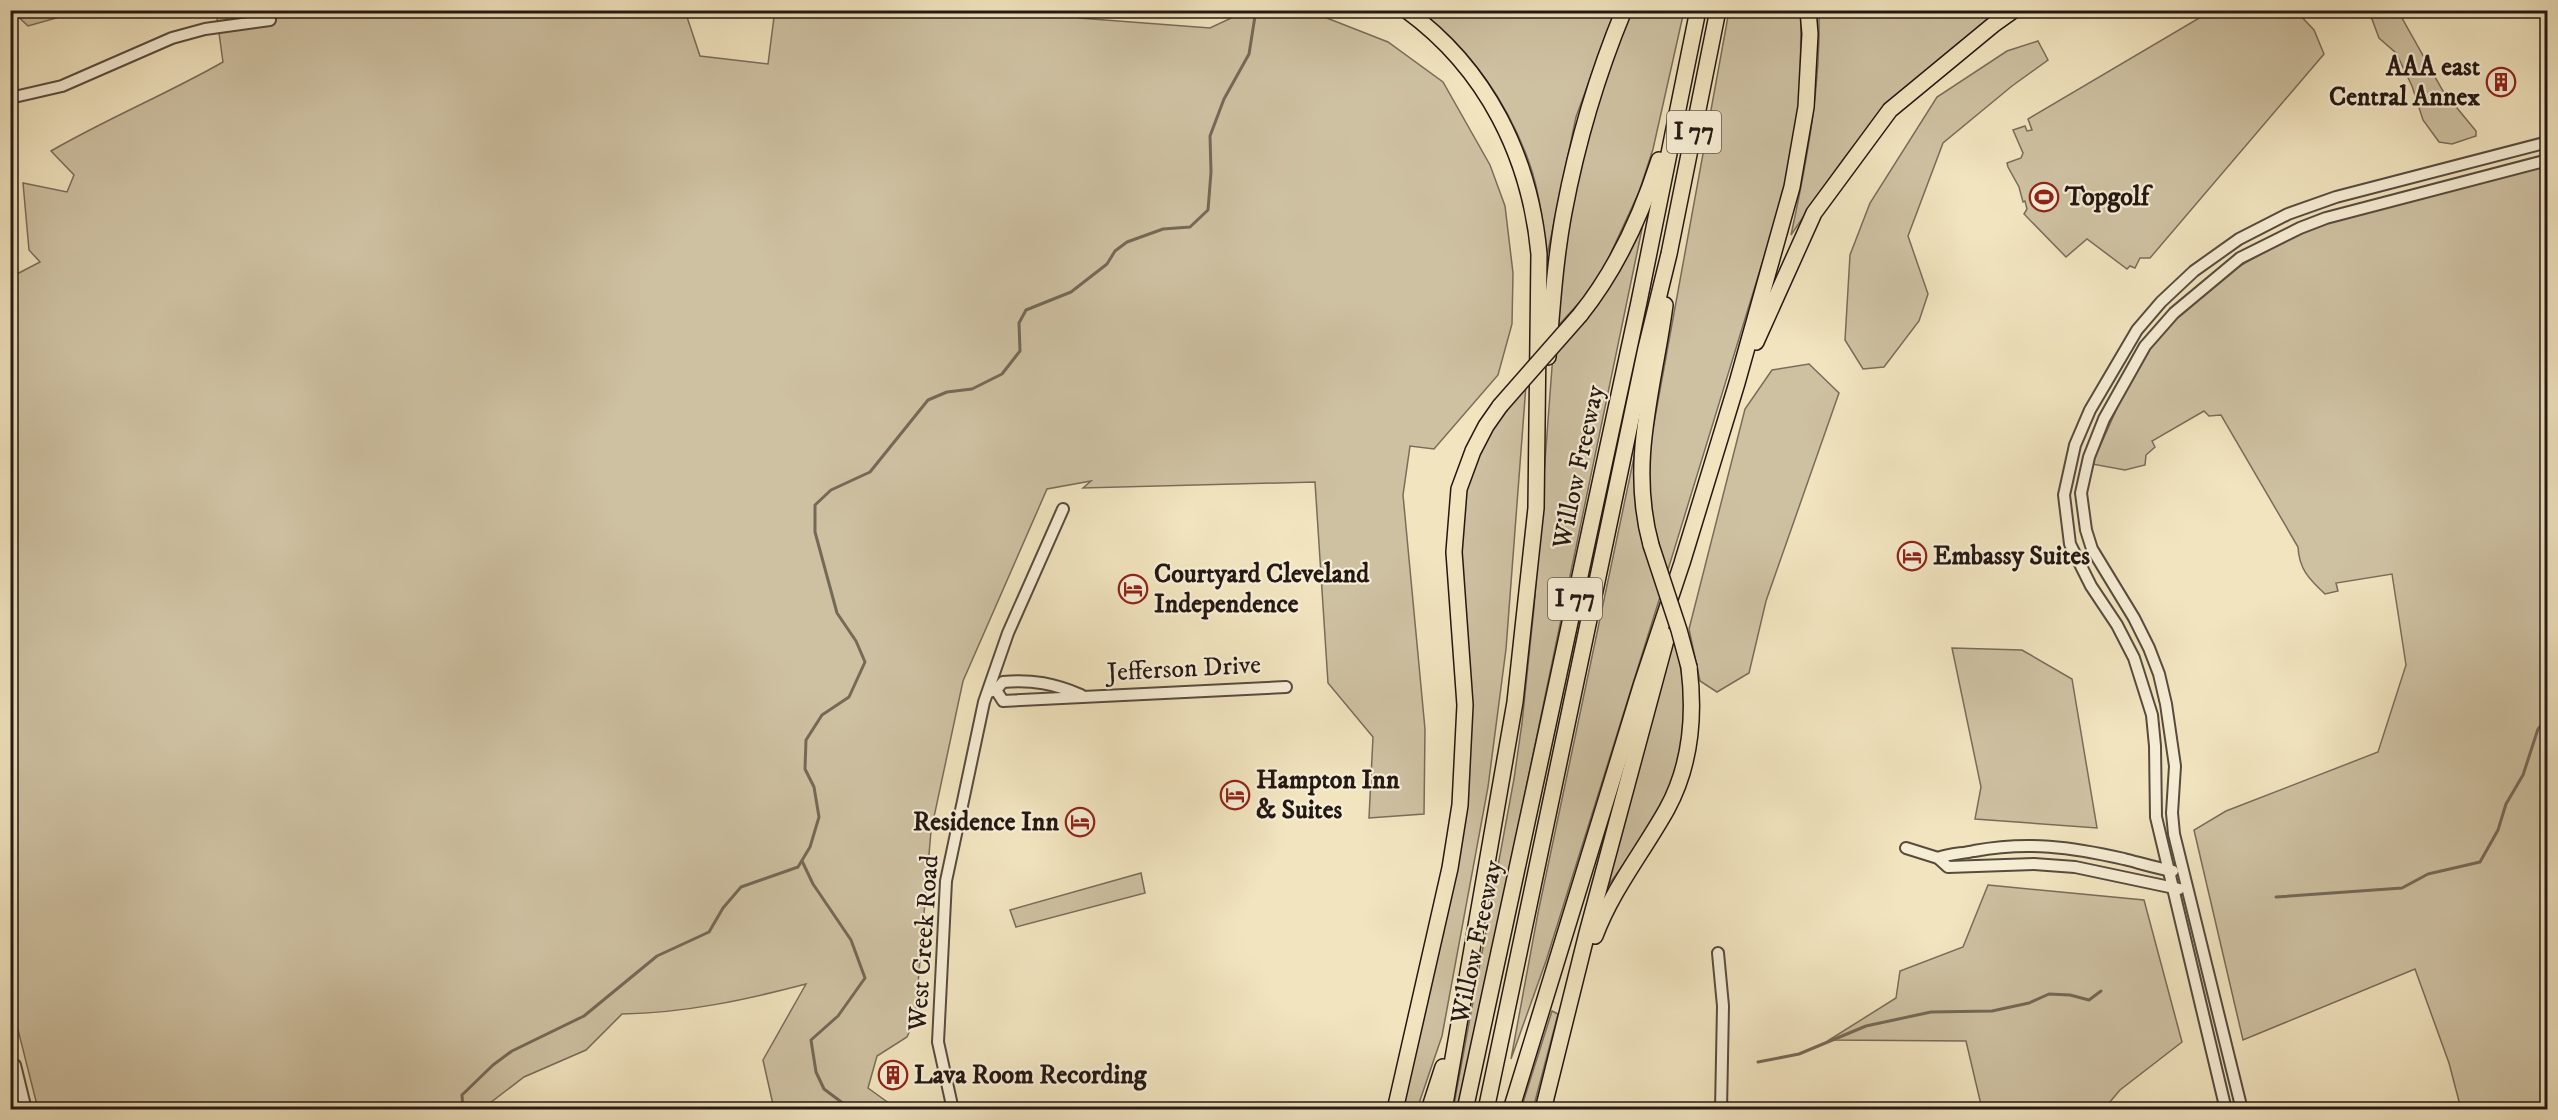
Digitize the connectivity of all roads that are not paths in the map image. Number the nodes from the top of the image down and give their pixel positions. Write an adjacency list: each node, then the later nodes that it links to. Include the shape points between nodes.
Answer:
1 (1406, 10): 16 (highway, via 1446,43 1482,88 1511,137 1528,184 1539,254)
2 (1624, 10): 16 (highway, via 1587,115 1568,192)
3 (1698, 10): 8 (highway, Willow Freeway / I 77)
4 (1718, 10): 12 (highway, Willow Freeway / I 77)
5 (1808, 10): 13 (highway, via 1809,76 1803,136)
6 (2014, 10): 13 (highway, via 1890,111 1814,213)
7 (270, 20): 9 (street, via 172,38 62,86)
8 (1681, 88): 38 (highway, bridge, via 1656,170 1606,279 1580,315 1500,406 1473,451 1459,489 1454,552 1465,705 1460,805 1450,868); 41 (highway, Willow Freeway / I 77)
9 (10, 98)
10 (2547, 142): 14 (street, via 2336,197 2288,213 2238,239 2194,271 2137,330)
11 (2547, 160): 15 (street, via 2326,218 2240,258 2174,313 2149,340)
12 (1670, 254): 32 (highway, bridge, via 1641,459 1643,511 1689,667 1690,739 1676,790 1604,914); 42 (highway, Willow Freeway / I 77, via 1646,348)
13 (1737, 383): 18 (highway)
14 (2085, 421): 15 (street); 26 (street, via 2073,449 2064,495 2070,544 2134,658 2149,705 2155,746 2156,817)
15 (2100, 428): 27 (street, via 2081,494 2086,530 2092,549 2134,618 2159,674 2173,748 2174,834)
16 (1536, 450): 31 (highway, via 1536,508 1515,702)
17 (1064, 509): 20 (street, West Creek Road, via 1008,633)
18 (1682, 562): 32 (highway, via 1675,605); 43 (highway)
19 (1286, 687): 21 (street, Jefferson Drive)
20 (992, 691): 21 (street, Jefferson Drive, via 1003,701); 21 (street, Jefferson Drive, via 1003,682 1038,681); 37 (street, West Creek Road, via 984,702 946,880 938,1042)
21 (1084, 696)
22 (2005, 845): 24 (street); 25 (street); 26 (street, via 2067,849)
23 (1906, 848): 24 (street)
24 (1938, 858): 25 (street, via 1948,867)
25 (2007, 864): 28 (street, via 2075,867)
26 (2168, 870): 27 (street); 28 (street)
27 (2185, 873): 29 (street)
28 (2173, 889): 29 (street); 46 (street)
29 (2188, 890): 47 (street)
30 (1718, 953): 45 (street, via 1723,1006)
31 (1467, 975): 39 (highway); 40 (highway)
32 (1574, 990): 44 (highway)
33 (10, 1062): 36 (street, via 15,1065)
34 (10, 1099): 35 (street)
35 (13, 1110)
36 (27, 1110)
37 (953, 1110)
38 (1395, 1110)
39 (1429, 1110)
40 (1444, 1110)
41 (1466, 1110)
42 (1486, 1110)
43 (1511, 1110)
44 (1543, 1110)
45 (1721, 1110)
46 (2226, 1110)
47 (2242, 1110)

